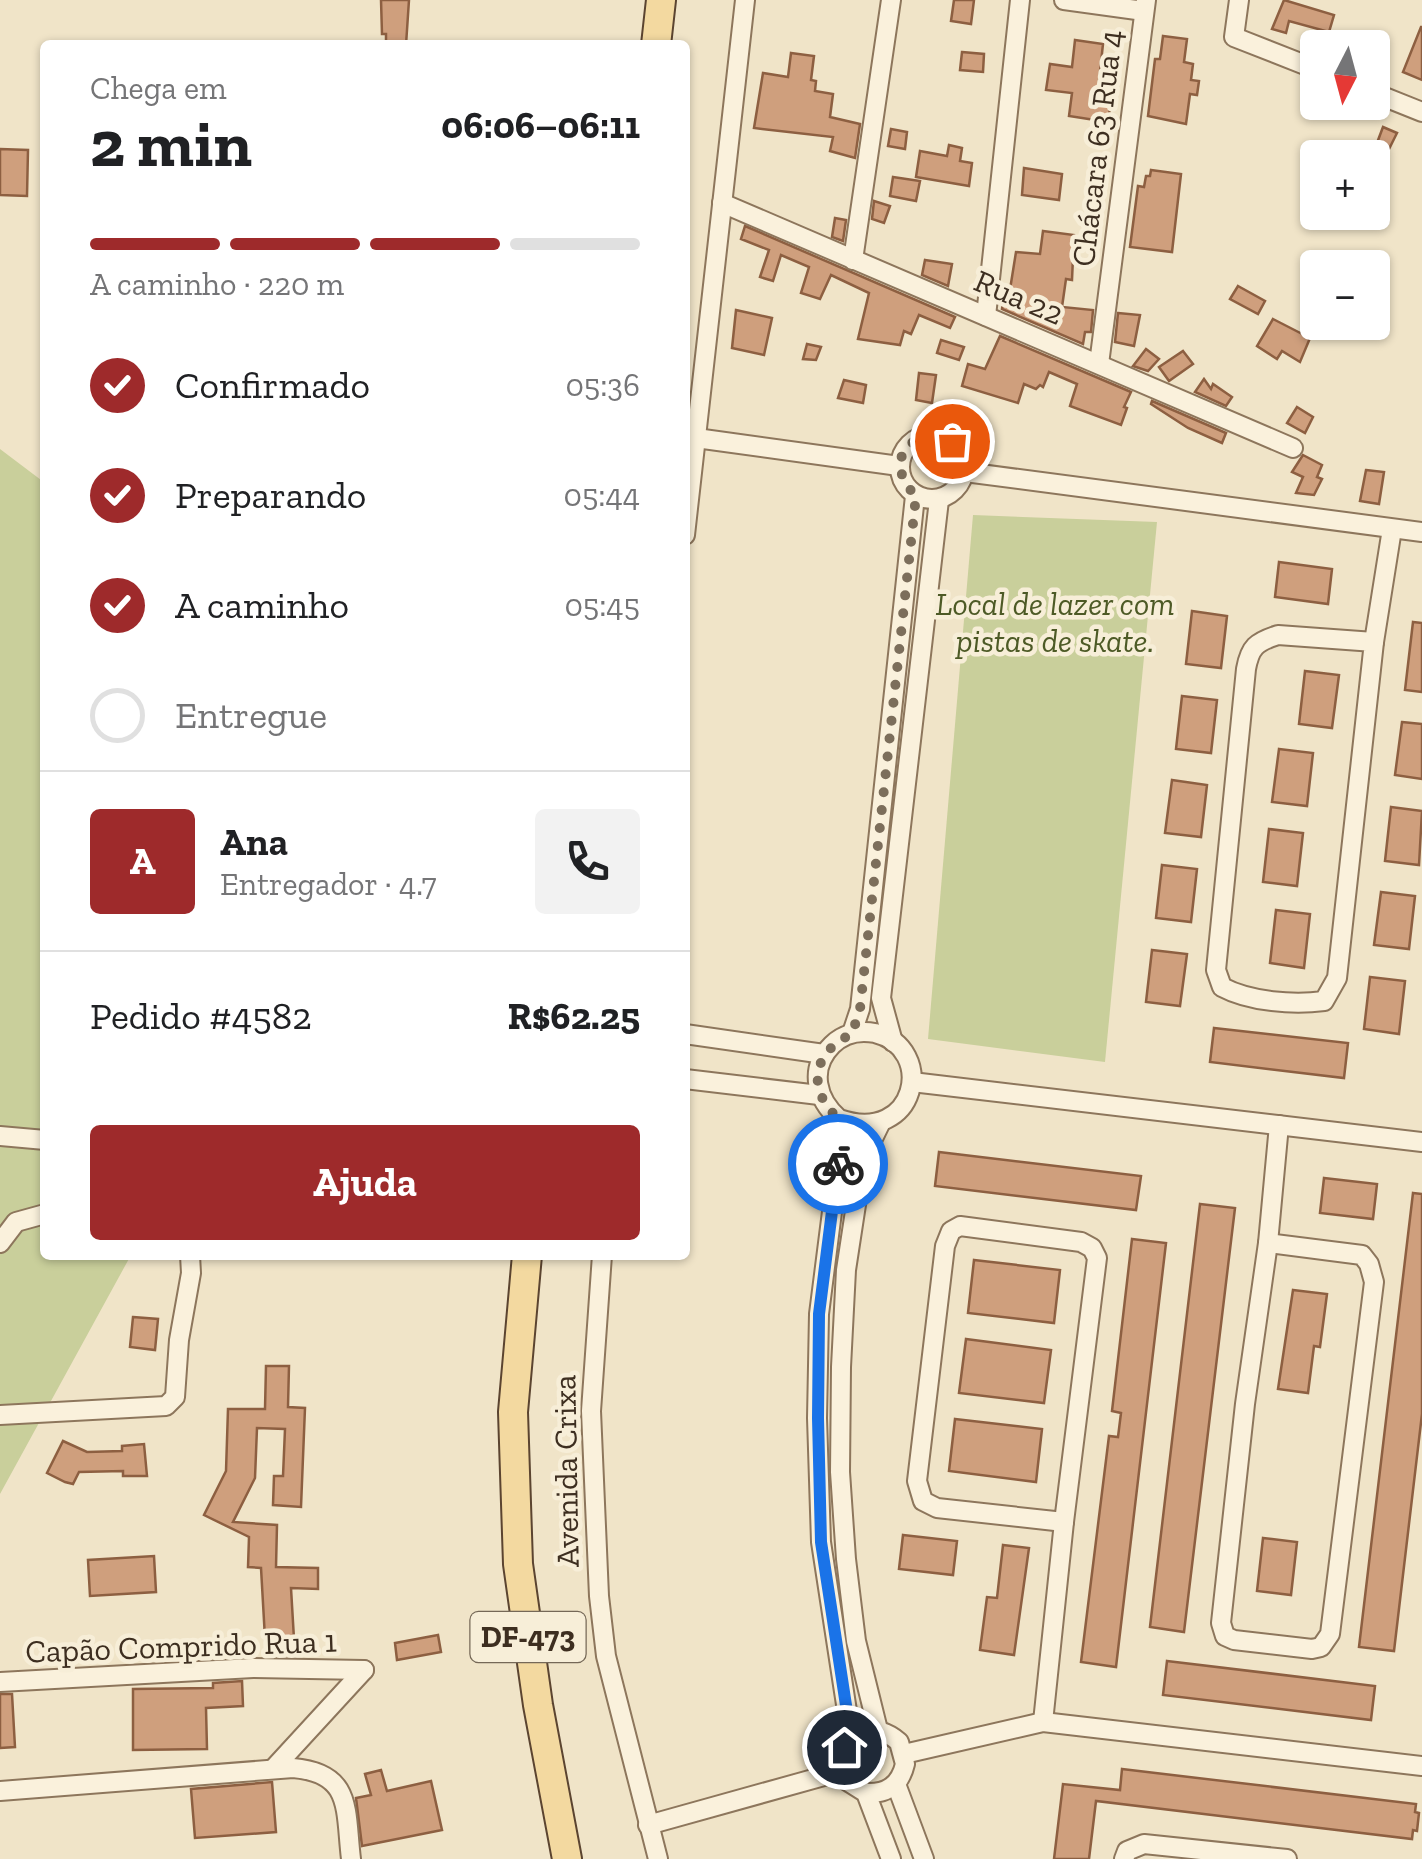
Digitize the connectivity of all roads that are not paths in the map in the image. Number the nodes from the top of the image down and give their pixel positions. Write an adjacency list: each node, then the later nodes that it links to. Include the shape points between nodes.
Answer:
1 (661, 0): 8 (main road)
2 (744, 0): 12 (street)
3 (891, 0): 13 (street)
4 (1020, 0): 14 (street)
5 (1064, 0): 7 (street)
6 (1239, 0): 9 (street, via 1234,37)
7 (1145, 6): 15 (street, Chácara 63 Rua 4)
8 (657, 40)
9 (1300, 63)
10 (1390, 99): 11 (street)
11 (1422, 112)
12 (722, 203): 13 (street, Rua 22); 16 (street)
13 (853, 260): 14 (street, Rua 22)
14 (986, 316): 15 (street, Rua 22)
15 (1099, 364): 17 (street, Rua 22)
16 (696, 438): 18 (street); 20 (street)
17 (1293, 448)
18 (899, 466): 19 (street, via 904,450 935,435 952,441); 21 (street)
19 (965, 472): 22 (street); 23 (street)
20 (690, 491)
21 (916, 496): 22 (street); 26 (street)
22 (939, 500): 28 (street, via 881,998)
23 (1392, 529): 24 (street); 25 (street)
24 (1422, 532)
25 (1374, 642): 25 (street, via 1336,978 1324,1001 1307,1004 1236,994 1222,987 1216,970 1249,650 1278,635)
26 (852, 1034): 28 (street, via 880,1034); 29 (street)
27 (690, 1035): 29 (street)
28 (893, 1042): 31 (street, via 907,1059)
29 (824, 1054): 32 (street, via 817,1074)
30 (690, 1080): 32 (street)
31 (912, 1082): 34 (street, via 907,1100); 35 (street)
32 (820, 1095): 33 (street)
33 (839, 1119): 34 (street); 50 (street, via 819,1314 818,1418 821,1542)
34 (880, 1124): 49 (street, via 863,1159 840,1368 846,1559 856,1642)
35 (1280, 1126): 38 (street); 41 (street)
36 (0, 1136): 37 (street)
37 (40, 1140)
38 (1422, 1142)
39 (40, 1215): 40 (street, via 16,1222)
40 (0, 1243)
41 (1268, 1243): 41 (street, via 1362,1255 1374,1282 1330,1634 1321,1647 1234,1640 1220,1623)
42 (190, 1260): 45 (street, via 175,1398 166,1406)
43 (526, 1260): 60 (main road, DF-473, via 513,1412 518,1564)
44 (602, 1260): 58 (street, Avenida Crixa, via 591,1411 600,1596 606,1656)
45 (0, 1415)
46 (1064, 1522): 46 (street, via 1097,1258 1082,1242 960,1226 945,1246 919,1492 937,1508); 48 (street)
47 (0, 1682): 53 (street, Capão Comprido Rua 1, via 253,1668 364,1670)
48 (1043, 1722): 51 (street); 52 (street)
49 (878, 1730): 50 (street); 51 (street, via 899,1742)
50 (851, 1738): 54 (street)
51 (904, 1754): 55 (street)
52 (1422, 1766)
53 (272, 1770): 56 (street); 59 (street, via 313,1770 334,1782)
54 (842, 1770): 57 (street); 58 (street)
55 (896, 1784): 57 (street); 63 (street)
56 (0, 1791)
57 (866, 1793): 62 (street)
58 (648, 1825): 61 (street, Avenida Crixa)
59 (352, 1859)
60 (567, 1859)
61 (658, 1859)
62 (890, 1859)
63 (924, 1859)
64 (1124, 1859): 65 (street, via 1144,1844)
65 (1287, 1859)

